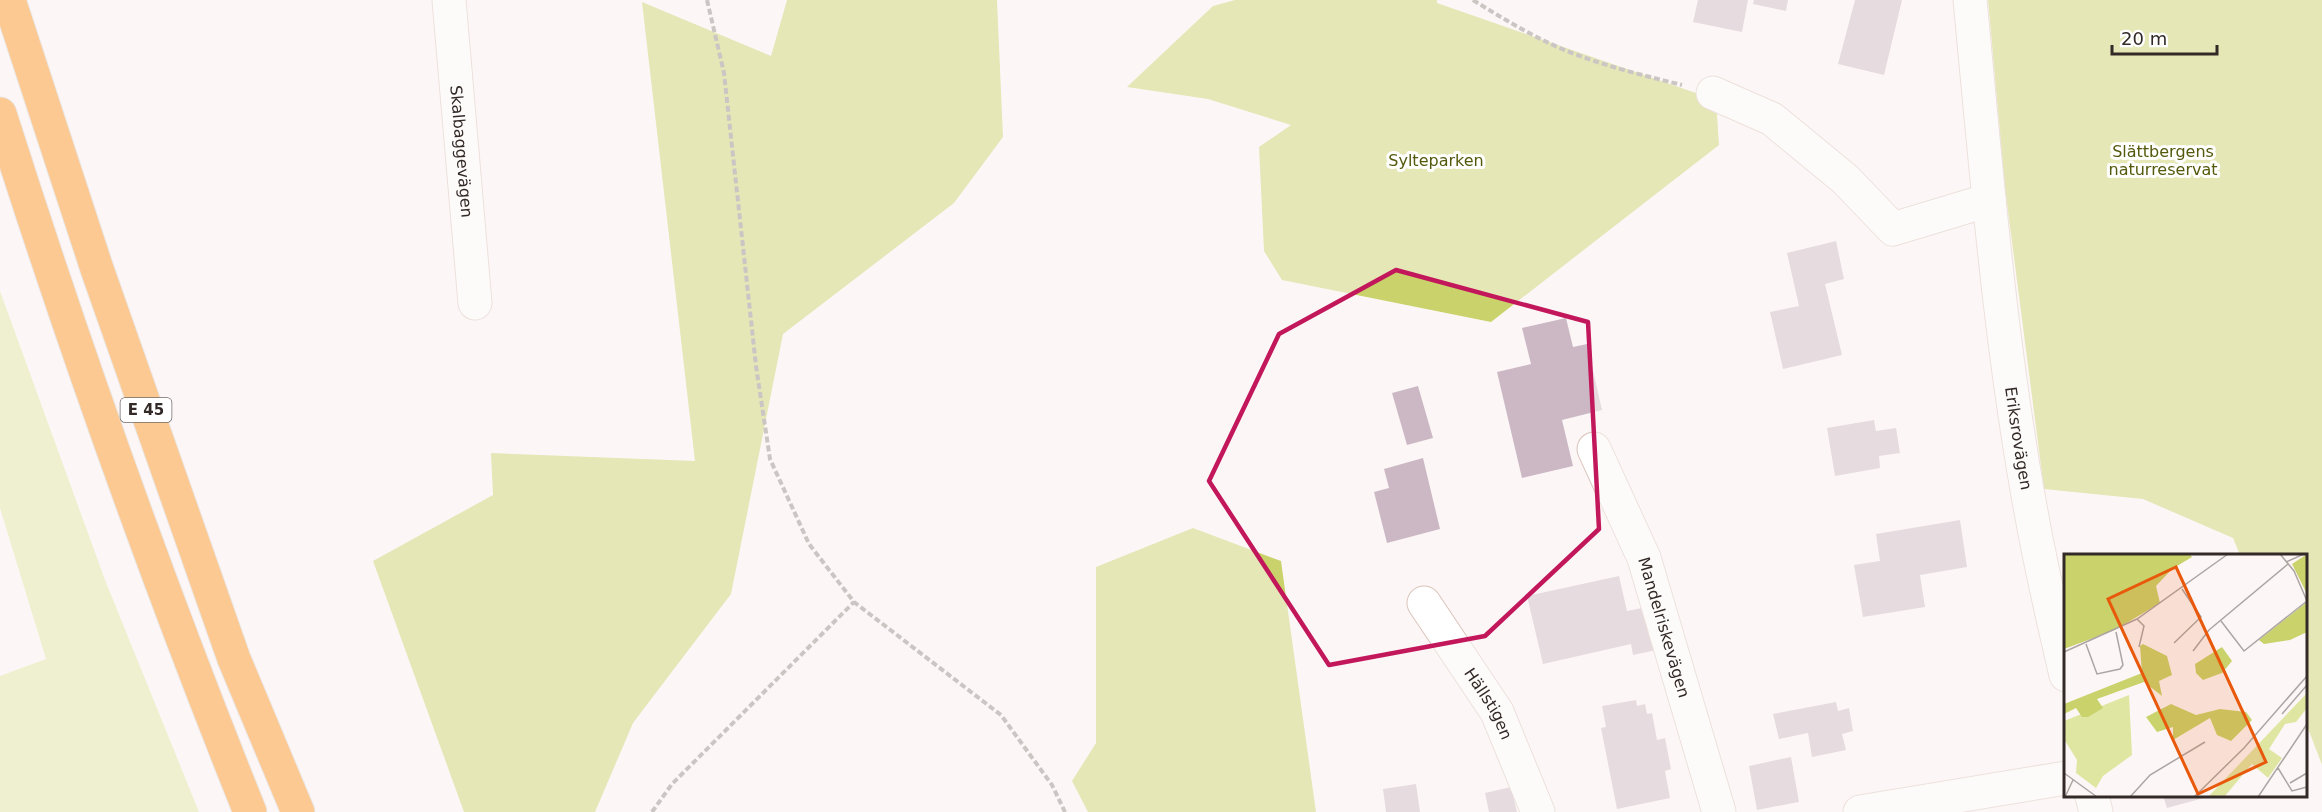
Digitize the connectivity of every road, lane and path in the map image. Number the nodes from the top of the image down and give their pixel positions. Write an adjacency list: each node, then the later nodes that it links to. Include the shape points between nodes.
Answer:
1 (9, 0): 17 (highway, E 45, via 97,269 234,659)
2 (449, 0): 9 (street, Skalbaggevägen)
3 (706, 0): 11 (path, via 724,73 770,459 809,544)
4 (1473, 0): 6 (path, via 1563,49)
5 (1970, 0): 8 (street, Eriksrovägen)
6 (1713, 93): 8 (street, via 1772,119 1845,179 1893,229)
7 (0, 114): 16 (highway, E 45, via 54,284 200,687)
8 (1989, 200): 13 (street, Eriksrovägen, via 2035,532)
9 (475, 303)
10 (1594, 449): 21 (street, Mandelriskevägen, via 1644,558)
11 (854, 602): 18 (path, via 672,784); 19 (path, via 1001,715 1052,786)
12 (1424, 603): 20 (street, Hällstigen, via 1497,712)
13 (2064, 666)
14 (2064, 778): 22 (street)
15 (2092, 797): 23 (street)
16 (250, 812)
17 (298, 812)
18 (652, 812)
19 (1065, 812)
20 (1538, 812)
21 (1719, 812)
22 (1860, 812)
23 (2096, 812)

